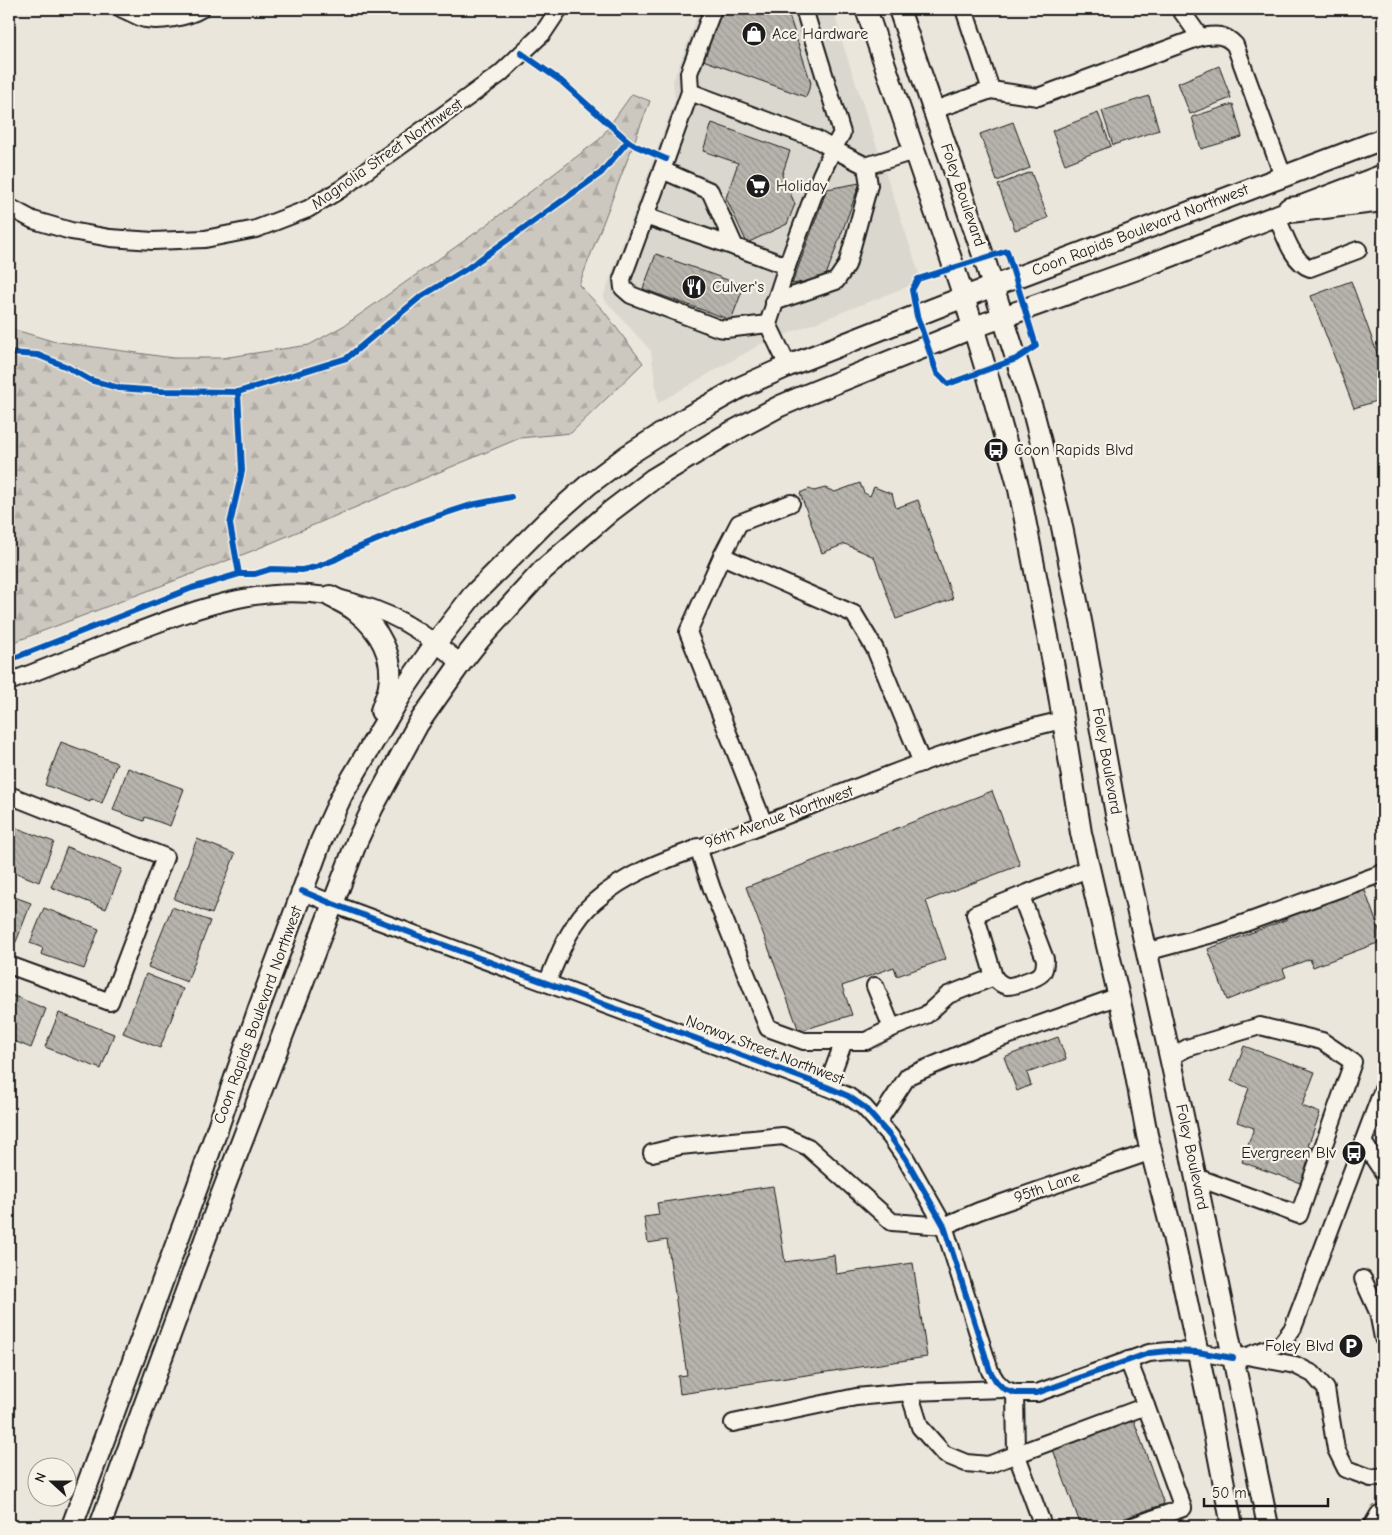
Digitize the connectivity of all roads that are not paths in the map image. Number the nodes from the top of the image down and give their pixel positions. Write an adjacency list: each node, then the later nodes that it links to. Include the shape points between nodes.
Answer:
1 (122, 9): 9 (street, via 145,19 172,18)
2 (558, 9): 22 (street, Magnolia Street Northwest, via 543,33 500,74 341,189 308,209 256,229 205,239 153,241 110,238 33,220)
3 (712, 9): 12 (street, via 689,73)
4 (804, 9): 15 (street, via 842,133)
5 (866, 9): 16 (main road, Foley Boulevard)
6 (899, 9): 13 (main road, Foley Boulevard)
7 (964, 9): 11 (street)
8 (1180, 9): 10 (street)
9 (198, 11)
10 (1200, 37): 11 (street, via 1038,97); 20 (street, via 1227,37 1235,45)
11 (991, 90): 13 (street)
12 (690, 92): 15 (street, via 816,139); 18 (street)
13 (934, 110): 28 (main road, Foley Boulevard)
14 (1383, 140): 20 (main road, Coon Rapids Boulevard Northwest)
15 (833, 149): 17 (street); 27 (street)
16 (914, 151): 17 (street); 29 (main road, Foley Boulevard)
17 (866, 166): 30 (street, via 869,185 846,265 836,281)
18 (662, 170): 24 (street); 25 (street, via 710,191)
19 (1383, 175): 23 (main road, Coon Rapids Boulevard Northwest)
20 (1283, 176): 28 (main road, Coon Rapids Boulevard Northwest)
21 (1383, 199): 23 (highway)
22 (9, 207)
23 (1283, 213): 26 (street, via 1297,259 1305,266 1310,268); 31 (main road, Coon Rapids Boulevard Northwest)
24 (645, 216): 25 (street); 32 (street, via 622,279 623,288 631,295 718,328)
25 (735, 247): 27 (street)
26 (1358, 250)
27 (787, 266): 30 (street)
28 (993, 286): 29 (main road, Coon Rapids Boulevard Northwest); 31 (main road, Foley Boulevard)
29 (964, 298): 33 (main road, Foley Boulevard); 34 (main road, Coon Rapids Boulevard Northwest)
30 (774, 302): 32 (street)
31 (1002, 317): 33 (main road, Coon Rapids Boulevard Northwest); 52 (main road, Foley Boulevard, via 1033,411 1060,516 1116,814)
32 (768, 324): 34 (street)
33 (972, 328): 39 (main road, Coon Rapids Boulevard Northwest, via 780,406 653,479 611,510 543,570); 41 (main road, Foley Boulevard, via 1019,489)
34 (788, 366): 38 (main road, Coon Rapids Boulevard Northwest, via 741,387 686,418 588,485 513,553 473,595)
35 (791, 503): 36 (street, via 739,523)
36 (722, 556): 42 (street, via 854,614 875,649); 45 (street, via 688,632)
37 (330, 596): 38 (street, via 355,602 398,620); 40 (street, via 257,595 215,604); 43 (main road, via 356,611 371,625 388,653 391,670 376,726)
38 (434, 644): 39 (street); 43 (main road, Coon Rapids Boulevard Northwest)
39 (461, 663): 51 (main road, Coon Rapids Boulevard Northwest, via 418,724 392,770 361,833)
40 (9, 682)
41 (1063, 720): 42 (street, 96th Avenue Northwest, via 1002,735); 47 (main road, Foley Boulevard, via 1081,833)
42 (922, 763): 45 (street, 96th Avenue Northwest)
43 (356, 770): 49 (main road, Coon Rapids Boulevard Northwest, via 321,841)
44 (9, 795): 53 (street, via 165,857 110,1002)
45 (764, 824): 46 (street, 96th Avenue Northwest)
46 (698, 847): 55 (street, 96th Avenue Northwest, via 635,873 592,904 563,944); 59 (street, via 768,1028 804,1041)
47 (1090, 868): 50 (street); 57 (main road, Foley Boulevard)
48 (1383, 873): 52 (street, via 1220,932)
49 (302, 891): 51 (street, Norway Street Northwest); 82 (main road, Coon Rapids Boulevard Northwest)
50 (1021, 896): 54 (street, via 975,914); 54 (street, via 1045,967 1036,978 1008,987)
51 (333, 904): 55 (street, Norway Street Northwest); 83 (main road, Coon Rapids Boulevard Northwest)
52 (1146, 952): 60 (main road, Foley Boulevard)
53 (9, 965)
54 (994, 977): 58 (street, via 948,995 926,1015)
55 (547, 983): 61 (street, Norway Street Northwest)
56 (875, 986): 58 (street)
57 (1119, 996): 63 (street, via 979,1046 908,1076); 65 (main road, Foley Boulevard)
58 (892, 1028): 59 (street, via 866,1041)
59 (844, 1041): 61 (street)
60 (1170, 1057): 68 (main road, Foley Boulevard); 68 (street, via 1187,1048 1260,1026 1322,1041 1353,1062 1298,1215)
61 (827, 1087): 63 (street, Norway Street Northwest, via 848,1096)
62 (1383, 1089): 64 (street)
63 (878, 1122): 69 (street, Norway Street Northwest, via 906,1159)
64 (1363, 1142): 67 (street); 73 (street, via 1294,1328 1282,1343)
65 (1152, 1151): 69 (street, 95th Lane); 72 (main road, Foley Boulevard)
66 (652, 1153): 69 (street, via 680,1146 783,1136 808,1148 831,1166 892,1222)
67 (1383, 1172)
68 (1196, 1177): 73 (main road, Foley Boulevard)
69 (944, 1226): 75 (street, Norway Street Northwest, via 990,1371 996,1381)
70 (1363, 1279): 71 (street, via 1378,1312)
71 (1383, 1338)
72 (1197, 1352): 73 (street); 74 (street, via 1149,1353); 86 (main road, Foley Boulevard)
73 (1240, 1357): 80 (street, via 1295,1365 1313,1374 1326,1389 1336,1449 1346,1469 1371,1478); 87 (main road, Foley Boulevard)
74 (1128, 1360): 75 (street, via 1038,1393); 77 (street)
75 (1009, 1391): 76 (street); 79 (street)
76 (909, 1392): 78 (street, via 856,1397); 79 (street, via 920,1427 944,1454 966,1463 988,1465)
77 (1146, 1406): 79 (street); 85 (street, via 1183,1508)
78 (733, 1423)
79 (1016, 1453): 84 (street)
80 (1383, 1476)
81 (1383, 1513): 88 (street)
82 (72, 1526)
83 (100, 1526)
84 (1043, 1526)
85 (1133, 1526)
86 (1232, 1526)
87 (1268, 1526)
88 (1372, 1526)

